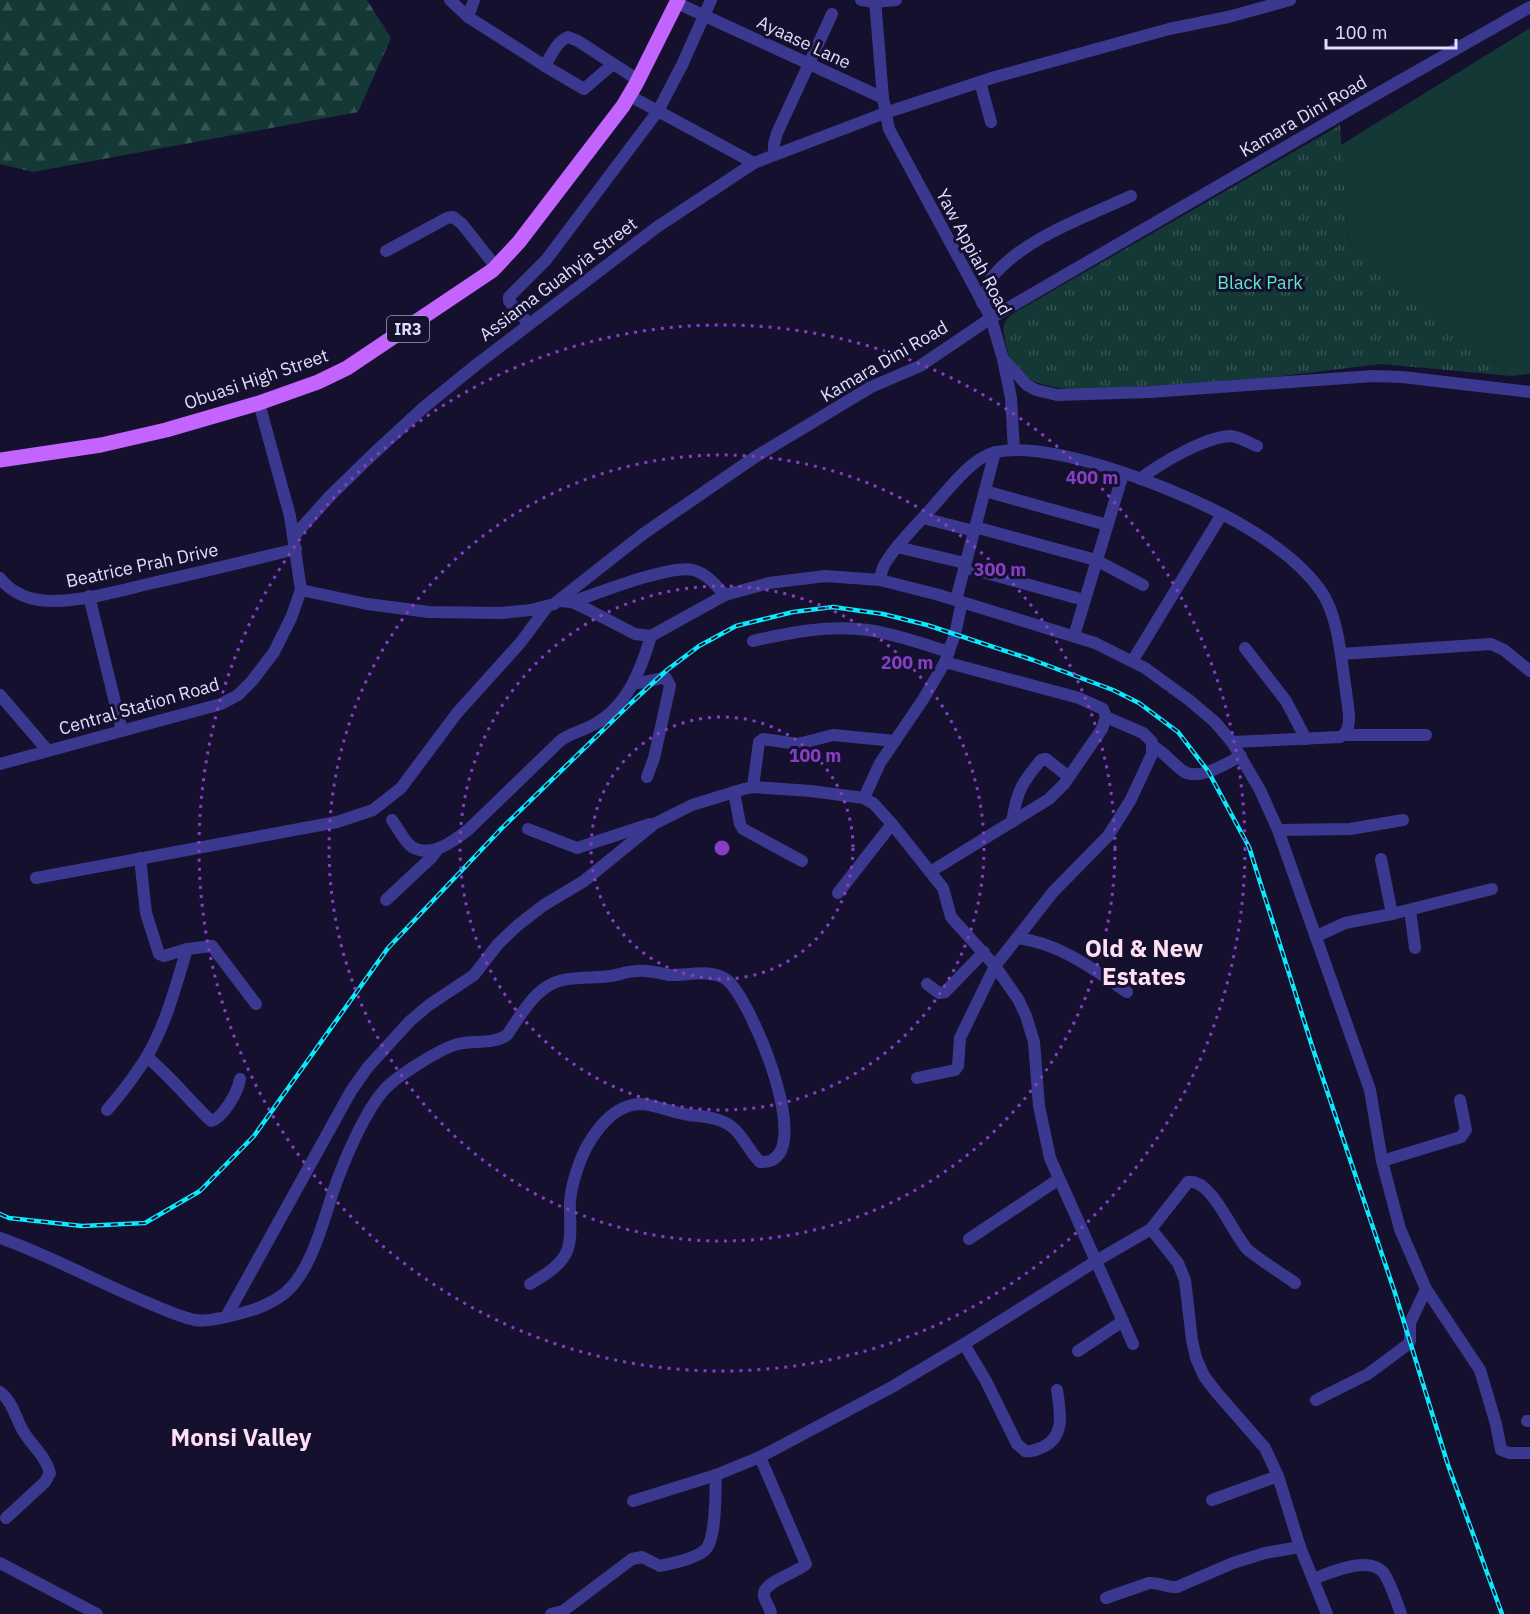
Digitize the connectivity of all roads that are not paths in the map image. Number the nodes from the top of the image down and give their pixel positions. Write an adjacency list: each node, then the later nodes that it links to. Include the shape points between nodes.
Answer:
1 (450, 0): 12 (street)
2 (474, 0): 12 (street)
3 (711, 0): 11 (street)
4 (861, 0): 7 (street)
5 (896, 0): 7 (street)
6 (1290, 0): 17 (street, Assiama Guahyia Street)
7 (875, 1): 19 (street, Yaw Appiah Road)
8 (673, 3): 11 (street, Ayaase Lane); 16 (main road, Obuasi High Street / IR3)
9 (1530, 7): 29 (street, Kamara Dini Road)
10 (832, 14): 14 (street)
11 (704, 16): 14 (street, Ayaase Lane); 20 (street)
12 (468, 17): 15 (street)
13 (613, 64): 15 (street, via 584,89); 15 (street, via 568,37); 16 (street)
14 (809, 64): 19 (street, Ayaase Lane); 23 (street, via 777,134)
15 (545, 66)
16 (638, 80): 18 (main road, Obuasi High Street / IR3)
17 (980, 82): 21 (street, Assiama Guahyia Street); 22 (street)
18 (630, 96): 20 (street); 27 (main road, Obuasi High Street / IR3)
19 (883, 98): 21 (street, Yaw Appiah Road)
20 (658, 111): 24 (street); 30 (street, via 559,244 509,297)
21 (885, 113): 23 (street, Assiama Guahyia Street); 28 (street, Yaw Appiah Road, via 900,152)
22 (992, 122)
23 (774, 155): 24 (street, Assiama Guahyia Street)
24 (754, 163): 30 (street, Assiama Guahyia Street, via 657,227)
25 (1131, 196): 28 (street, via 1020,251 990,279)
26 (386, 251): 27 (street, via 453,217)
27 (496, 267): 33 (main road, Obuasi High Street / IR3, via 347,368)
28 (982, 303): 29 (street, Yaw Appiah Road)
29 (990, 318): 31 (street, Yaw Appiah Road); 56 (street, Kamara Dini Road, via 920,366 871,387 720,480 643,534)
30 (529, 324): 45 (street, Assiama Guahyia Street, via 423,408 350,477)
31 (1003, 359): 32 (street, via 1027,385 1057,395 1372,376); 35 (street, Yaw Appiah Road, via 1011,398)
32 (1530, 392)
33 (259, 403): 37 (main road, Obuasi High Street / IR3, via 132,438); 45 (street)
34 (1257, 446): 39 (street, via 1232,436 1220,438 1155,467)
35 (1014, 450): 36 (street); 38 (street, via 1056,454)
36 (996, 452): 40 (street); 42 (street, via 969,467)
37 (0, 460)
38 (1123, 474): 39 (street); 43 (street)
39 (1140, 479): 41 (street)
40 (985, 491): 43 (street); 44 (street)
41 (1222, 514): 63 (street, via 1275,547 1311,578 1329,606); 65 (street)
42 (923, 518): 44 (street); 46 (street)
43 (1107, 525): 47 (street)
44 (974, 529): 47 (street); 48 (street)
45 (295, 542): 52 (street); 54 (street, Beatrice Prah Drive)
46 (897, 547): 48 (street); 50 (street, via 884,565)
47 (1096, 560): 51 (street); 55 (street)
48 (965, 565): 55 (street); 57 (street)
49 (0, 578): 54 (street, Beatrice Prah Drive, via 22,596 40,601)
50 (880, 580): 53 (street, via 847,576 805,578); 57 (street)
51 (1143, 585)
52 (301, 590): 58 (street, Kamara Dini Road, via 429,612 501,613); 70 (street, Central Station Road, via 274,652 238,695 221,704)
53 (725, 595): 56 (street, via 706,576 686,568); 59 (street)
54 (89, 596): 70 (street)
55 (1084, 600): 60 (street)
56 (566, 601): 58 (street, Kamara Dini Road); 59 (street, via 635,634)
57 (959, 601): 60 (street); 64 (street)
58 (547, 607): 93 (street, via 457,713 401,788 373,810 337,822)
59 (651, 636): 67 (street)
60 (1074, 636): 65 (street)
61 (753, 641): 64 (street, via 817,629 860,630 884,634)
62 (1245, 648): 73 (street, via 1286,701)
63 (1341, 654): 66 (street, via 1491,644); 71 (street, via 1349,720)
64 (947, 657): 69 (street, via 1079,698 1103,709); 74 (street)
65 (1133, 660): 75 (street, via 1189,700)
66 (1530, 670)
67 (634, 684): 80 (street, via 666,678 670,686); 92 (street, via 605,717 566,736 469,830)
68 (0, 695): 77 (street)
69 (1106, 717): 76 (street, via 1143,733); 81 (street)
70 (122, 731): 77 (street, Central Station Road)
71 (1344, 735): 72 (street); 73 (street)
72 (1426, 735)
73 (1306, 739): 75 (street)
74 (895, 741): 82 (street, via 833,735 798,744 763,739 759,742); 84 (street, via 876,769)
75 (1232, 742): 78 (street)
76 (1153, 746): 78 (street, via 1189,774 1197,775); 104 (street, via 1130,801 1108,836 1053,892)
77 (48, 751): 79 (street, Central Station Road)
78 (1241, 756): 91 (street)
79 (0, 764)
80 (647, 777)
81 (1069, 777): 87 (street, via 1049,799); 87 (street, via 1046,759 1041,760 1025,778 1016,797)
82 (753, 787): 83 (street); 84 (street)
83 (735, 792): 88 (street, via 693,805); 95 (street, via 743,830)
84 (864, 798): 89 (street)
85 (392, 820): 92 (street, via 412,847)
86 (1402, 820): 91 (street, via 1350,828)
87 (1012, 822): 96 (street)
88 (654, 824): 90 (street, via 577,848); 126 (street, via 592,875 518,925 474,975 423,1010 368,1067 322,1140)
89 (892, 824): 96 (street); 99 (street)
90 (528, 829)
91 (1278, 830): 103 (street)
92 (438, 849): 100 (street)
93 (140, 858): 97 (street); 106 (street, via 147,914 159,954)
94 (1381, 859): 102 (street)
95 (802, 861)
96 (930, 872): 107 (street, via 945,893 951,916)
97 (36, 878)
98 (1492, 889): 101 (street)
99 (838, 893)
100 (386, 900)
101 (1410, 910): 102 (street); 105 (street)
102 (1392, 914): 103 (street, via 1345,923)
103 (1317, 936): 117 (street, via 1370,1090)
104 (1017, 938): 108 (street); 110 (street, via 1062,950)
105 (1416, 948)
106 (187, 949): 111 (street, via 212,946); 112 (street)
107 (984, 952): 108 (street); 109 (street, via 945,992 939,993)
108 (995, 966): 113 (street, via 960,1038 958,1066); 118 (street, via 1018,999 1031,1029 1044,1136)
109 (927, 984)
110 (1127, 992)
111 (256, 1004)
112 (147, 1057): 114 (street, via 211,1121 217,1119 237,1092); 116 (street)
113 (917, 1078)
114 (240, 1079)
115 (1460, 1100): 117 (street, via 1466,1130 1461,1137)
116 (107, 1110)
117 (1382, 1161): 125 (street, via 1400,1229)
118 (1059, 1179): 121 (street); 122 (street)
119 (1150, 1229): 122 (street); 123 (street, via 1188,1182 1195,1180 1217,1202 1248,1250); 137 (street, via 1178,1263 1185,1280 1192,1340 1204,1376 1265,1448)
120 (0, 1238): 126 (street, via 166,1311 195,1320)
121 (969, 1239)
122 (1095, 1261): 127 (street); 128 (street)
123 (1295, 1283)
124 (530, 1284): 126 (street, via 566,1254 570,1242 570,1199 583,1151 604,1122 629,1107 642,1104 724,1122 734,1128 760,1162 775,1160 781,1152 786,1126 769,1055 728,980 713,974 637,971 556,982 540,991 500,1040 454,1045 410,1069 378,1098 347,1157 319,1237 287,1292 258,1309)
125 (1426, 1288): 133 (street, via 1410,1323 1407,1345 1368,1374); 134 (street, via 1480,1370 1501,1450)
126 (226, 1317)
127 (1123, 1321): 129 (street); 130 (street)
128 (964, 1344): 131 (street, via 1017,1444 1025,1451 1033,1452 1056,1437 1061,1414); 135 (street)
129 (1133, 1344)
130 (1078, 1351)
131 (1057, 1390)
132 (0, 1392): 140 (street, via 9,1400 50,1473)
133 (1316, 1400)
134 (1530, 1453)
135 (760, 1457): 136 (street); 147 (street, via 806,1564 768,1584 764,1596)
136 (716, 1475): 139 (street); 146 (street, via 716,1509 709,1542 703,1551 660,1566 642,1557 632,1559 563,1611)
137 (1278, 1476): 138 (street); 141 (street)
138 (1212, 1500)
139 (633, 1501)
140 (6, 1518)
141 (1300, 1547): 143 (street); 144 (street, via 1233,1563 1177,1587 1149,1582)
142 (0, 1563): 145 (street)
143 (1313, 1579): 148 (street); 149 (street, via 1354,1566 1372,1566 1383,1571)
144 (1106, 1598)
145 (97, 1614)
146 (551, 1614)
147 (771, 1614)
148 (1326, 1614)
149 (1401, 1614)

